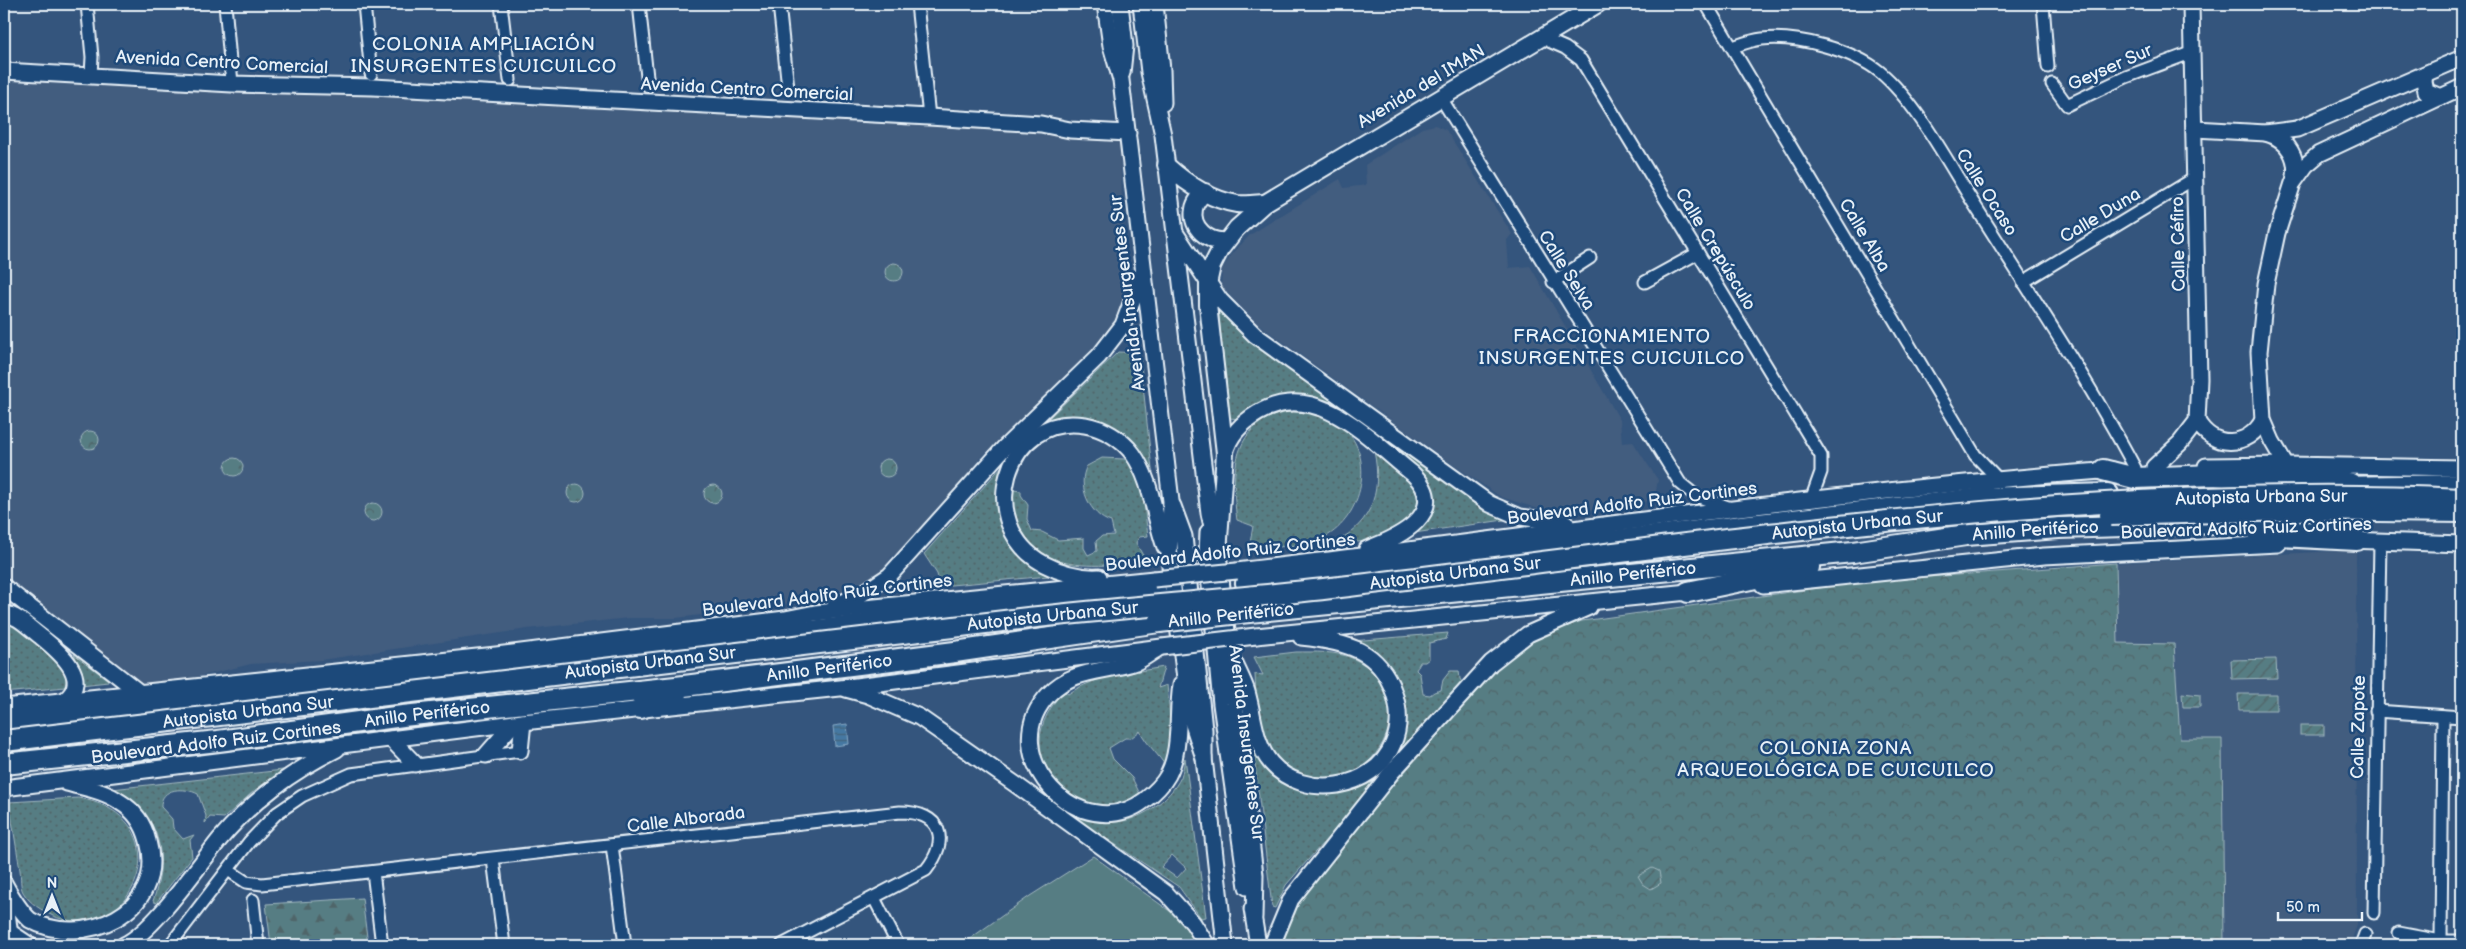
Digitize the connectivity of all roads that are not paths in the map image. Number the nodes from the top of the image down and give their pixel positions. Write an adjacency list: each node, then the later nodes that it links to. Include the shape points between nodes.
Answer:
1 (87, 4): 24 (street)
2 (225, 4): 27 (street)
3 (364, 4): 22 (street)
4 (501, 4): 25 (street)
5 (638, 4): 30 (street)
6 (779, 4): 32 (street)
7 (917, 4): 36 (street)
8 (1106, 4): 26 (main road, Avenida Insurgentes Sur, via 1111,46)
9 (1120, 4): 26 (main road, Avenida Insurgentes Sur, via 1125,46)
10 (1141, 4): 40 (main road, Avenida Insurgentes Sur, via 1149,72)
11 (1155, 4): 40 (main road, Avenida Insurgentes Sur, via 1162,70)
12 (1598, 4): 16 (main road, Avenida del IMAN)
13 (1706, 4): 17 (street, Calle Alba)
14 (2043, 4): 20 (street)
15 (2191, 4): 18 (main road, Calle Céfiro)
16 (1542, 38): 34 (main road, Avenida del IMAN); 48 (street, Calle Crepúsculo, via 1565,48 1581,60)
17 (1733, 47): 53 (street, Calle Ocaso, via 1762,39 1788,39 1822,45 1880,72 1913,108); 63 (street, Calle Alba, via 1975,455)
18 (2193, 52): 28 (street, Geyser Sur, via 2126,77 2067,105); 37 (main road, Calle Céfiro)
19 (2462, 58): 23 (main road)
20 (2048, 67)
21 (4, 71): 24 (main road, Avenida Centro Comercial)
22 (371, 74)
23 (2425, 74): 29 (main road); 33 (main road, via 2426,91)
24 (91, 75): 27 (main road, Avenida Centro Comercial)
25 (510, 80)
26 (1121, 80): 38 (main road, Avenida Insurgentes Sur)
27 (232, 84): 36 (main road, Avenida Centro Comercial, via 382,88)
28 (2052, 84)
29 (2401, 85): 35 (main road, via 2412,91 2414,101); 39 (main road, via 2296,128)
30 (648, 86)
31 (2462, 87): 33 (main road)
32 (788, 88)
33 (2441, 97): 35 (main road)
34 (1441, 98): 45 (main road, Avenida del IMAN); 51 (street, Calle Selva)
35 (2411, 110): 43 (main road, via 2319,154)
36 (929, 117): 38 (main road, Avenida Centro Comercial)
37 (2194, 129): 39 (main road); 42 (main road, Calle Céfiro)
38 (1128, 133): 50 (main road, Avenida Insurgentes Sur)
39 (2266, 133): 43 (main road, via 2283,142 2291,151 2296,164)
40 (1163, 135): 41 (main road, Avenida Insurgentes Sur)
41 (1166, 165): 44 (main road, Avenida del IMAN, via 1185,182); 46 (main road, Avenida Insurgentes Sur)
42 (2195, 178): 53 (street, Calle Duna); 56 (main road, Calle Céfiro)
43 (2293, 183): 55 (main road, via 2277,233 2266,284 2259,352)
44 (1205, 192): 45 (main road, Avenida del IMAN, via 1237,204); 47 (main road, via 1194,207 1194,219 1210,239)
45 (1265, 203): 47 (main road, Avenida del IMAN)
46 (1174, 231): 54 (main road); 71 (main road, Avenida Insurgentes Sur)
47 (1226, 241): 54 (main road, Avenida del IMAN, via 1212,266)
48 (1698, 253): 52 (street); 67 (street, Calle Crepúsculo, via 1821,456 1822,472)
49 (1590, 258): 51 (street)
50 (1144, 271): 68 (main road, Avenida Insurgentes Sur); 88 (main road, via 1123,324 1099,356 1004,448 907,558 875,587)
51 (1553, 282): 69 (street, Calle Selva, via 1680,483 1704,500)
52 (1645, 282)
53 (2023, 282): 60 (street, Calle Ocaso)
54 (1208, 284): 57 (main road, Avenida del IMAN); 73 (main road, via 1255,335 1490,504 1520,517)
55 (2263, 420): 56 (main road, via 2248,438 2233,442 2212,437); 58 (main road)
56 (2197, 421): 59 (main road)
57 (1225, 454): 79 (main road, Avenida del IMAN); 81 (main road, via 1234,434 1253,416 1280,405 1305,404 1336,414 1412,474 1423,489 1426,502 1417,523 1389,541)
58 (2286, 465): 59 (main road, Boulevard Adolfo Ruiz Cortines); 61 (main road, Boulevard Adolfo Ruiz Cortines)
59 (2154, 467): 60 (main road, Boulevard Adolfo Ruiz Cortines)
60 (2136, 468): 62 (main road, Boulevard Adolfo Ruiz Cortines)
61 (2462, 468)
62 (2103, 470): 63 (main road, Boulevard Adolfo Ruiz Cortines); 65 (highway, via 2135,478 2213,475 2283,481 2339,481)
63 (1999, 480): 67 (main road, Boulevard Adolfo Ruiz Cortines)
64 (2462, 484): 65 (highway, Anillo Periférico)
65 (2363, 487): 82 (highway, Anillo Periférico, via 1983,498)
66 (2462, 499): 109 (highway, Autopista Urbana Sur, bridge, via 2399,496 2181,498 1977,512 1333,588 1014,619)
67 (1811, 500): 69 (main road, Boulevard Adolfo Ruiz Cortines)
68 (1172, 501): 80 (main road, Avenida Insurgentes Sur); 114 (main road, Avenida Insurgentes Sur, via 1184,536 1204,730)
69 (1735, 510): 73 (main road, Boulevard Adolfo Ruiz Cortines)
70 (2462, 512): 112 (highway, Autopista Urbana Sur, bridge, via 2296,510 2054,518 1849,538 1332,597 1040,626)
71 (1209, 513): 79 (main road, Avenida Insurgentes Sur); 127 (main road, Avenida Insurgentes Sur, via 1208,554 1221,704)
72 (2462, 521): 74 (highway, Anillo Periférico, via 2394,518)
73 (1587, 526): 81 (main road, Boulevard Adolfo Ruiz Cortines)
74 (2114, 527): 75 (highway, Anillo Periférico); 76 (highway)
75 (1966, 535): 85 (highway); 96 (highway, Anillo Periférico, bridge, via 1853,552 1159,622)
76 (2357, 540): 77 (main road, Boulevard Adolfo Ruiz Cortines); 85 (main road, Boulevard Adolfo Ruiz Cortines, via 2044,556)
77 (2380, 541): 78 (main road, Boulevard Adolfo Ruiz Cortines); 103 (street, Calle Zapote)
78 (2462, 544)
79 (1218, 553): 93 (main road, Avenida Insurgentes Sur)
80 (1169, 558): 83 (main road, via 1146,481 1134,456 1116,438 1082,425 1056,428 1033,438 1015,457 1006,479 1005,508 1011,530 1024,551 1050,567 1070,574 1090,577 1132,575); 95 (main road, Avenida Insurgentes Sur)
81 (1343, 559): 82 (main road, Boulevard Adolfo Ruiz Cortines)
82 (1242, 577): 83 (highway, Anillo Periférico)
83 (1154, 584): 87 (highway, Anillo Periférico); 88 (main road, Boulevard Adolfo Ruiz Cortines)
84 (4, 587): 99 (main road)
85 (1688, 592): 86 (main road, Boulevard Adolfo Ruiz Cortines)
86 (1604, 600): 91 (main road, Boulevard Adolfo Ruiz Cortines); 144 (main road, via 1528,634 1491,663 1391,773 1291,900)
87 (984, 610): 90 (highway, via 850,619); 98 (highway, Anillo Periférico)
88 (815, 613): 90 (main road, Boulevard Adolfo Ruiz Cortines)
89 (4, 614): 100 (main road, via 17,617 65,656 74,681 71,694)
90 (786, 619): 94 (main road, Boulevard Adolfo Ruiz Cortines)
91 (1277, 634): 92 (main road, Boulevard Adolfo Ruiz Cortines, bridge); 93 (main road, via 1347,646 1367,655 1382,670 1395,698 1397,725 1389,751 1369,772 1347,783 1328,787 1297,781 1279,770 1259,743 1247,691)
92 (1162, 647): 95 (main road, via 1137,662 1070,678 1041,704 1033,722 1032,755 1038,770 1054,792 1075,806 1103,813 1133,806 1150,796 1168,775 1172,764); 97 (main road, Boulevard Adolfo Ruiz Cortines)
93 (1230, 652): 127 (main road, Avenida Insurgentes Sur, via 1255,875)
94 (496, 655): 98 (highway); 99 (main road, Boulevard Adolfo Ruiz Cortines)
95 (1184, 671): 114 (main road, Avenida Insurgentes Sur, via 1192,723)
96 (753, 678): 102 (highway, via 739,684 672,696); 115 (highway, Anillo Periférico)
97 (840, 688): 102 (main road, Boulevard Adolfo Ruiz Cortines); 141 (main road, via 868,695 919,717 1166,893 1193,923)
98 (283, 690): 106 (highway, Anillo Periférico)
99 (140, 693): 100 (main road, Boulevard Adolfo Ruiz Cortines)
100 (65, 700): 101 (main road, Boulevard Adolfo Ruiz Cortines)
101 (4, 707)
102 (641, 708): 107 (main road, Boulevard Adolfo Ruiz Cortines)
103 (2376, 711): 104 (street); 126 (street, Calle Zapote)
104 (2443, 716): 105 (street); 130 (street)
105 (2462, 717)
106 (4, 722)
107 (519, 723): 108 (main road, Boulevard Adolfo Ruiz Cortines); 111 (main road); 113 (main road)
108 (391, 739): 110 (main road, Boulevard Adolfo Ruiz Cortines); 116 (main road)
109 (4, 741)
110 (348, 744): 117 (main road, Boulevard Adolfo Ruiz Cortines); 133 (main road, via 302,768 260,797 222,837 152,923)
111 (520, 751): 113 (street)
112 (4, 752)
113 (486, 755): 116 (street)
114 (1204, 758): 142 (main road, Avenida Insurgentes Sur)
115 (4, 764)
116 (415, 764): 121 (street, via 351,774 302,796 277,813)
117 (60, 781): 118 (main road, Boulevard Adolfo Ruiz Cortines); 123 (main road, via 112,797 138,818 147,837 152,860 150,881 142,900 127,919 105,931 84,937 64,937 42,929 28,919)
118 (4, 788)
119 (612, 845): 120 (street, Calle Alborada); 124 (street, Calle Alborada, via 900,812 925,815 934,821 939,843 935,859 926,870); 138 (street)
120 (494, 859): 122 (street, Calle Alborada); 137 (street)
121 (228, 870): 122 (street, Calle Alborada, via 246,882 262,884); 134 (street)
122 (373, 872): 136 (street)
123 (4, 883): 129 (main road)
124 (874, 898): 139 (street, Calle Alborada); 140 (street)
125 (253, 900): 135 (street)
126 (2374, 913)
127 (1254, 917): 143 (main road, Avenida Insurgentes Sur)
128 (2398, 933): 130 (street)
129 (8, 936): 132 (main road)
130 (2441, 941): 131 (street)
131 (2462, 941)
132 (29, 945)
133 (124, 945)
134 (170, 945)
135 (258, 945)
136 (382, 945)
137 (504, 945)
138 (625, 945)
139 (782, 945)
140 (898, 945)
141 (1207, 945)
142 (1225, 945)
143 (1258, 945)
144 (1272, 945)

